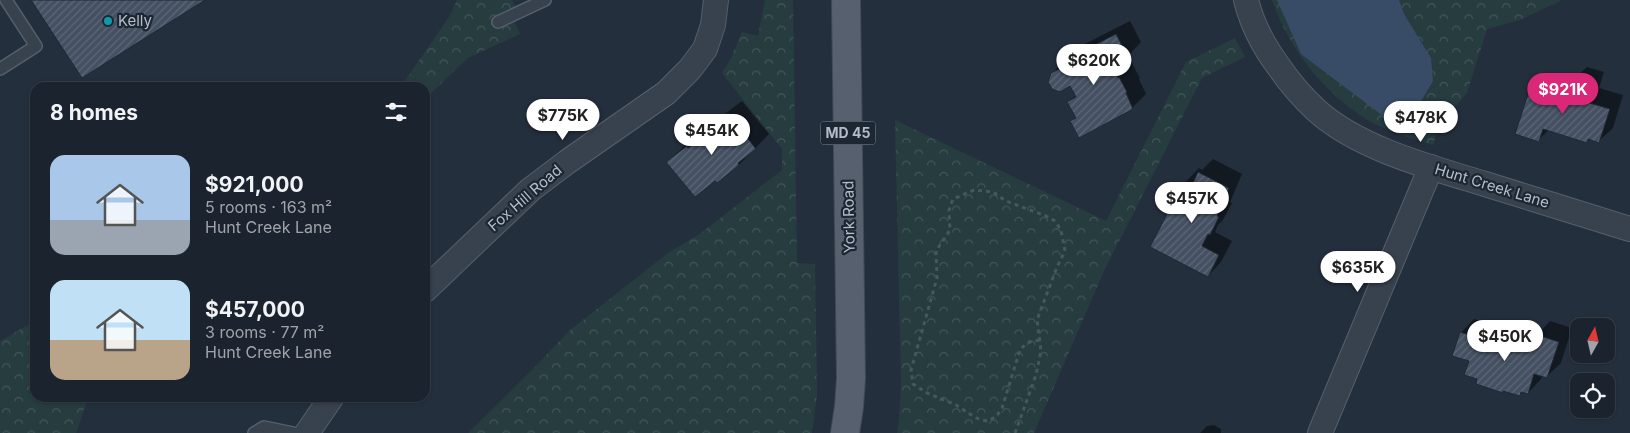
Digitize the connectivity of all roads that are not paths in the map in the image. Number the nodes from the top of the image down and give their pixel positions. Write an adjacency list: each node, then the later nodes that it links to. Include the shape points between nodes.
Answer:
1 (6, 0): 7 (lane, via 36,46)
2 (545, 0): 6 (lane)
3 (716, 0): 10 (street, Fox Hill Road, via 713,25 705,49 666,93 530,190)
4 (846, 0): 15 (main road, York Road / MD 45, via 852,378)
5 (1246, 0): 8 (street, Hunt Creek Lane, via 1268,52 1293,87 1317,111 1373,146)
6 (498, 22)
7 (0, 69)
8 (1431, 167): 9 (street, Hunt Creek Lane); 16 (street)
9 (1630, 229)
10 (430, 285)
11 (328, 402): 14 (street)
12 (254, 433): 13 (lane, via 264,427)
13 (293, 433)
14 (307, 433)
15 (845, 433)
16 (1320, 433)

